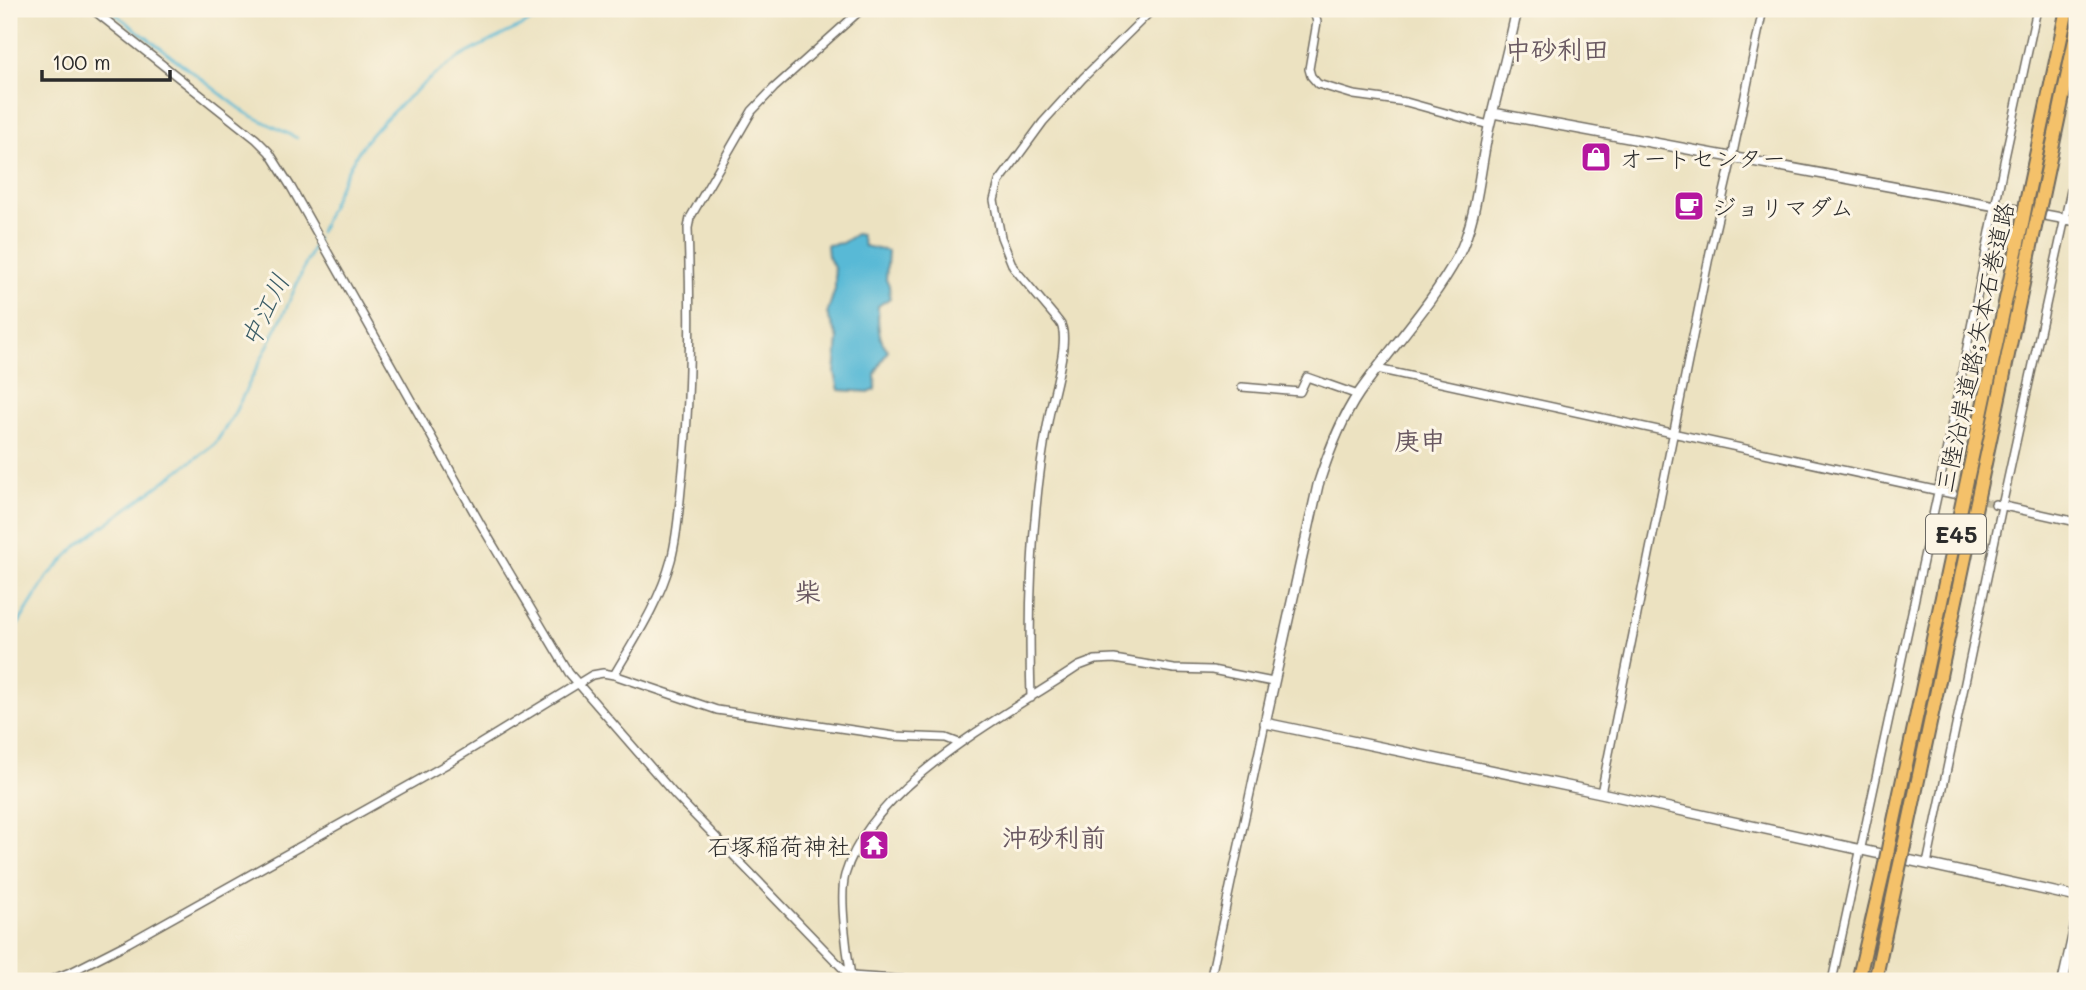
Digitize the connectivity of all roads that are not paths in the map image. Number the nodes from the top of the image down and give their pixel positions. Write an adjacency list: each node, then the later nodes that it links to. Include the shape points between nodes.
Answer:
1 (92, 9): 27 (street, via 269,152)
2 (862, 9): 25 (street, via 752,111 690,218 688,431 677,529 660,588)
3 (1153, 9): 28 (street, via 1043,122 999,182 995,200 1001,237 1013,267 1062,327 1064,344 1035,520)
4 (1306, 9): 11 (street, via 1317,22 1309,69 1318,84)
5 (1517, 9): 10 (street)
6 (1763, 9): 12 (street)
7 (2037, 9): 14 (street)
8 (2067, 9): 42 (highway, 三陸沿岸道路;矢本石巻道路 / E45, bridge)
9 (2077, 30): 43 (highway, 三陸沿岸道路;矢本石巻道路 / E45, bridge)
10 (1493, 113): 11 (street); 12 (street)
11 (1489, 125): 17 (street, via 1470,224 1460,252)
12 (1732, 159): 14 (street); 20 (street)
13 (2077, 163): 15 (street)
14 (1995, 206): 15 (street); 21 (street)
15 (2065, 219): 16 (street); 23 (street)
16 (2077, 221)
17 (1377, 369): 19 (street); 20 (street)
18 (1242, 387): 19 (street, via 1300,392 1307,377)
19 (1358, 395): 26 (street, via 1318,485)
20 (1674, 434): 21 (street); 31 (street)
21 (1938, 492): 22 (street); 32 (street)
22 (1953, 495)
23 (1998, 505): 24 (street); 33 (street)
24 (2077, 522)
25 (614, 675): 27 (street, via 592,674); 30 (street, via 717,710)
26 (1273, 682): 28 (street, via 1212,670 1096,660); 29 (street)
27 (577, 683): 36 (street, via 675,795); 37 (street, via 447,764 128,943)
28 (1031, 698): 30 (street)
29 (1265, 723): 31 (street); 40 (street)
30 (959, 743): 36 (street, via 906,787 867,829 855,851 844,878)
31 (1601, 793): 32 (street)
32 (1861, 850): 33 (street); 41 (street)
33 (1927, 864): 34 (street)
34 (2077, 897)
35 (2077, 918): 44 (street)
36 (851, 977): 38 (street); 39 (street)
37 (48, 981)
38 (826, 981)
39 (911, 981)
40 (1209, 981)
41 (1832, 981)
42 (1858, 981)
43 (1875, 981)
44 (2063, 981)

